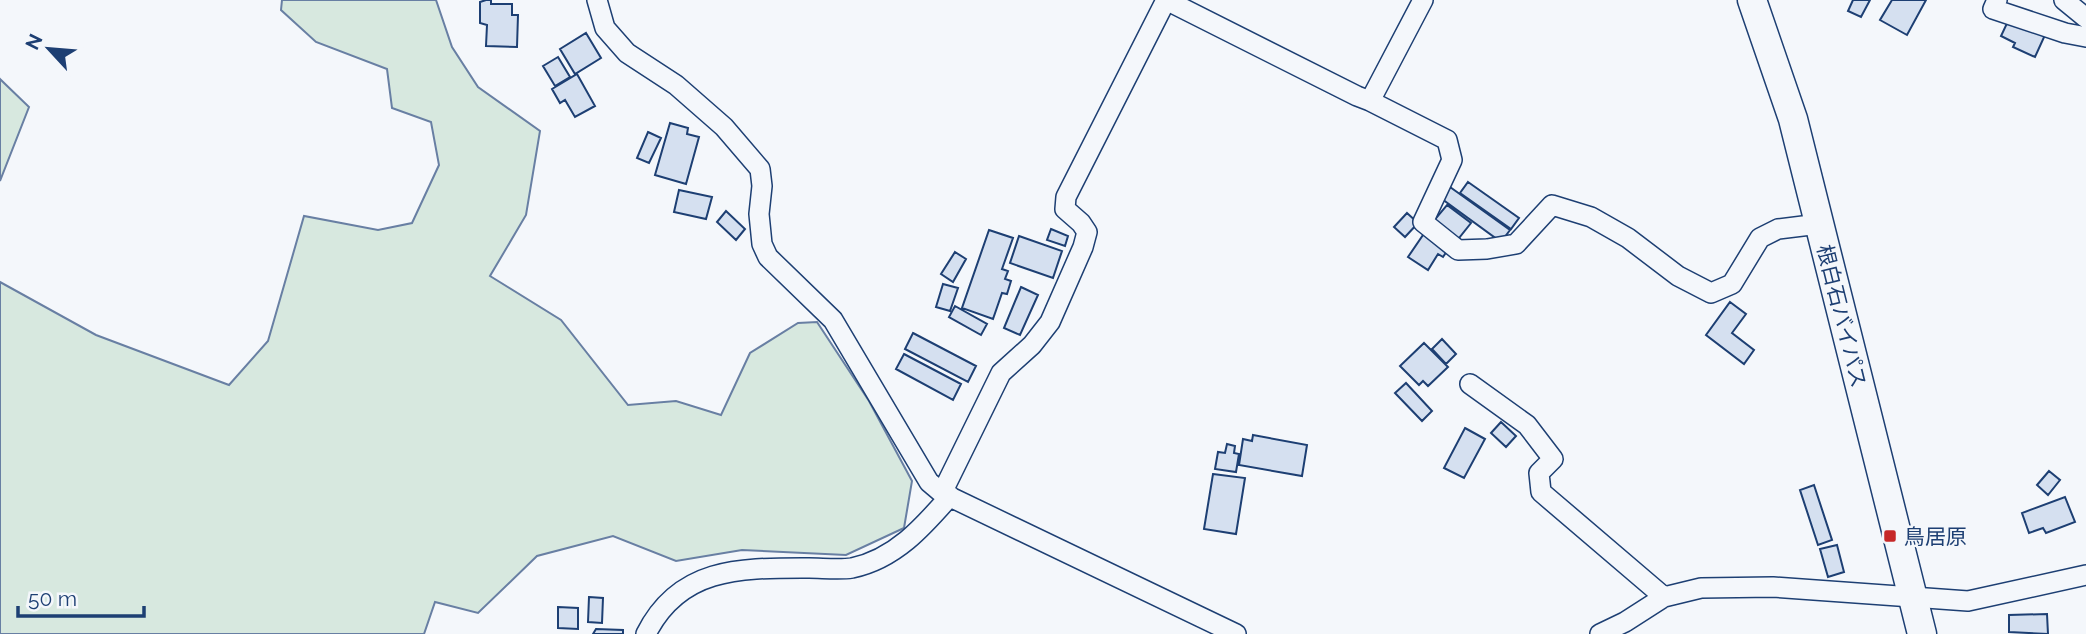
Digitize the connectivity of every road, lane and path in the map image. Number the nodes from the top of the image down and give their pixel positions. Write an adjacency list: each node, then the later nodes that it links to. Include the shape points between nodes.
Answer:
1 (597, 0): 11 (street, via 606,28 627,53 676,85 724,127 760,169 759,215 768,257 834,320 917,465 929,482)
2 (1423, 0): 8 (street)
3 (1752, 0): 9 (highway, 根白石バイパス, via 1793,119)
4 (1997, 0): 7 (street, via 1993,9)
5 (2064, 0): 6 (street)
6 (2086, 18)
7 (2086, 37)
8 (1370, 101): 9 (street, via 1447,141 1452,160 1423,222 1458,250 1516,244 1552,205 1591,217 1711,293 1732,284 1760,238 1778,229); 11 (street, via 1166,0 1066,197 1065,209 1087,232 1050,322 1002,373)
9 (1819, 224): 13 (highway, 根白石バイパス)
10 (1470, 384): 14 (street, via 1527,425 1553,459 1539,473 1541,492)
11 (946, 494): 15 (street, via 918,532 890,553 852,568 723,572 685,587 656,615); 16 (street)
12 (2086, 575): 13 (street, via 1968,601)
13 (1911, 595): 14 (street, via 1773,587 1702,588); 18 (highway, 根白石バイパス)
14 (1664, 597): 17 (street)
15 (646, 634)
16 (1236, 634)
17 (1600, 634)
18 (1922, 634)

